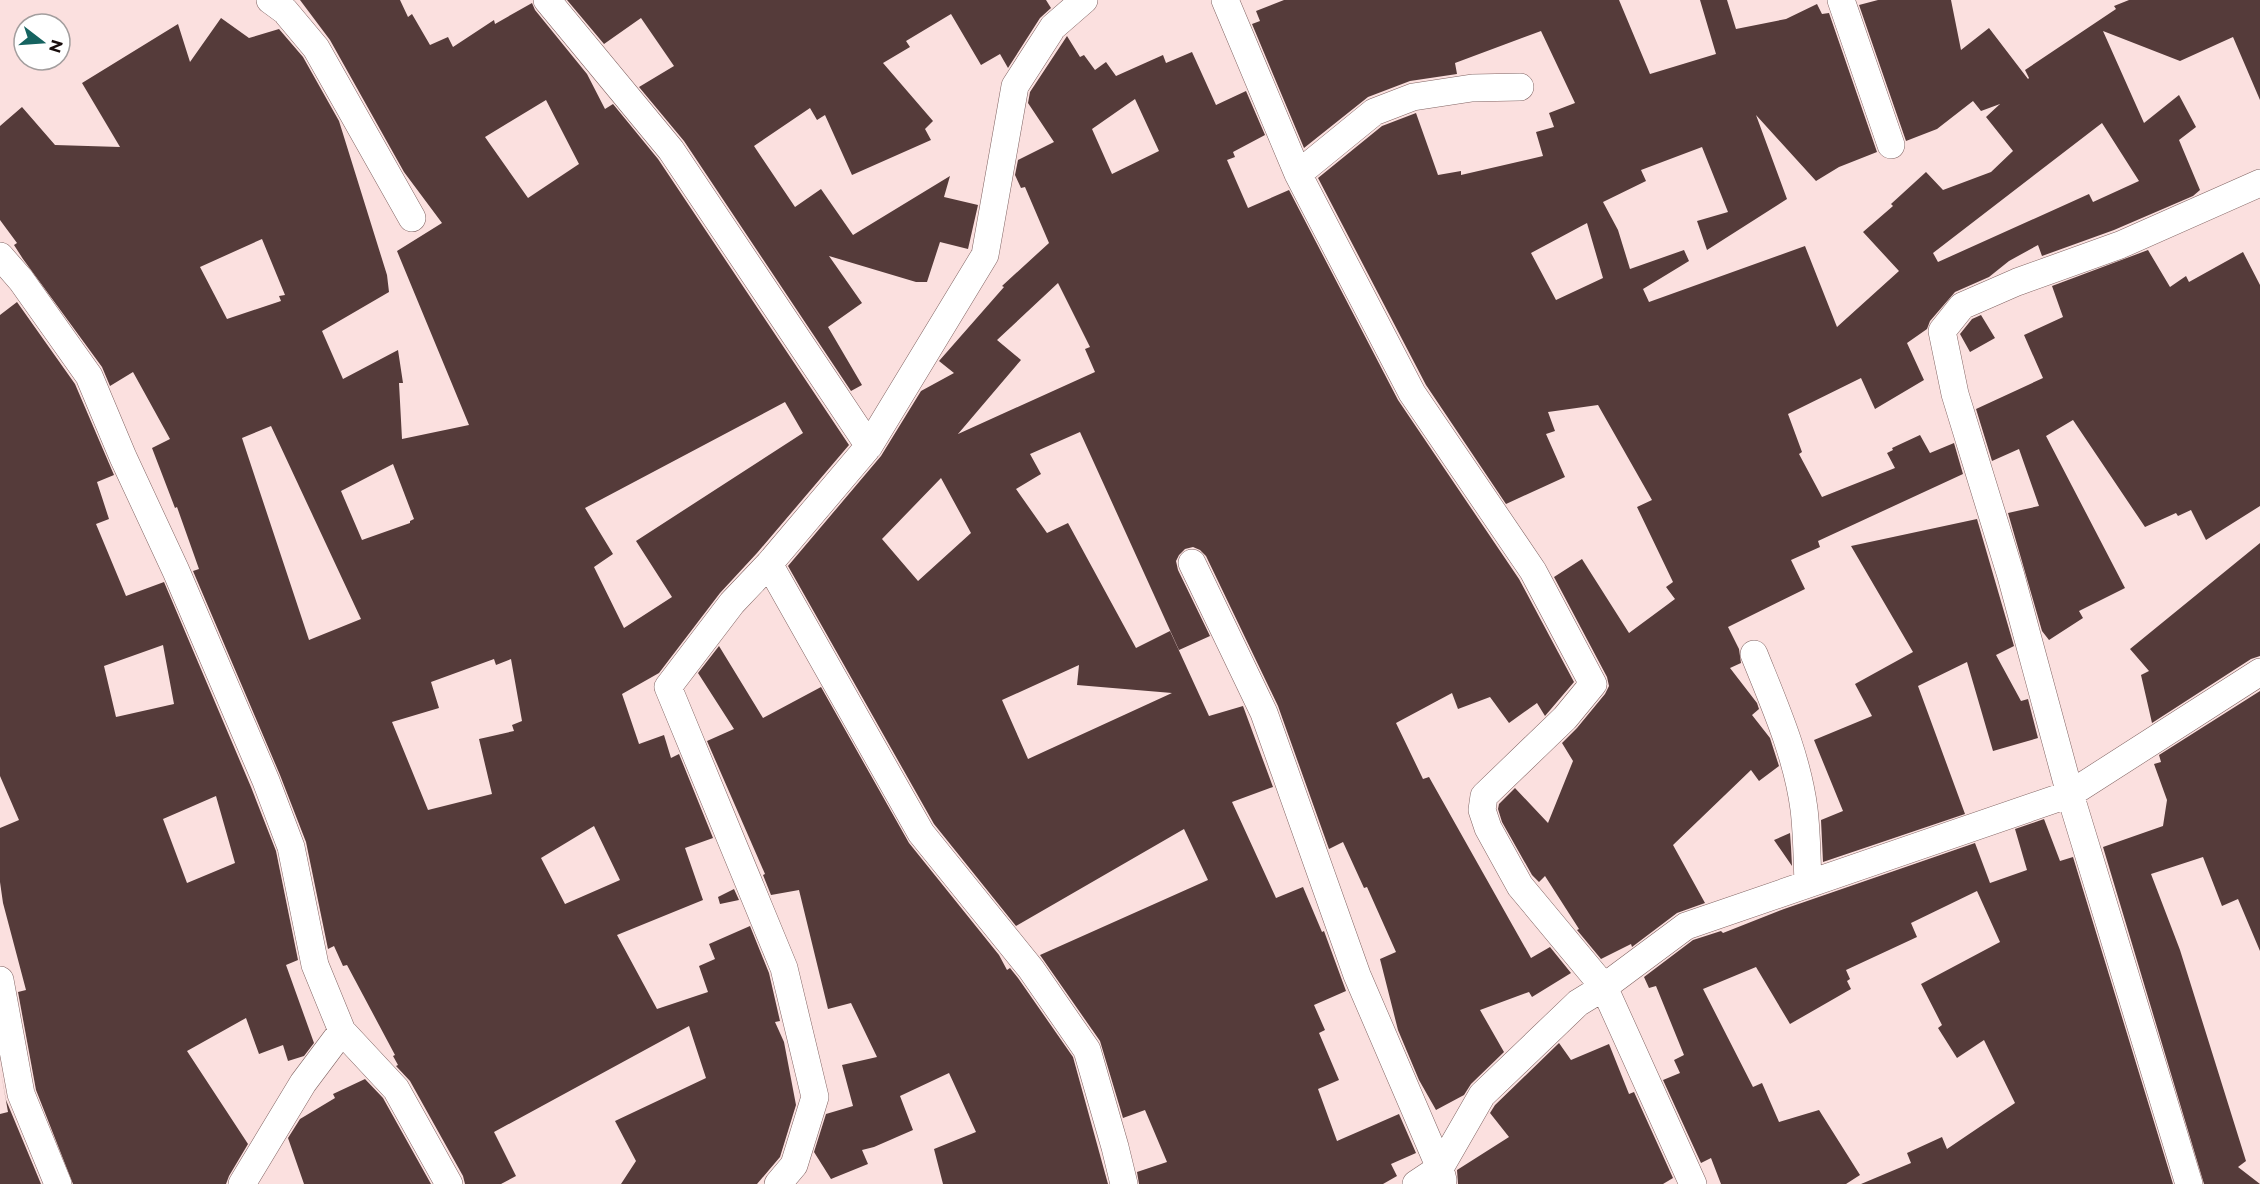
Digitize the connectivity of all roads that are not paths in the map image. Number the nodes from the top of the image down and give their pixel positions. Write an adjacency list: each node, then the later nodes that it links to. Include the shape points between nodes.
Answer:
1 (270, 0): 10 (street, via 285,11 316,48)
2 (547, 0): 12 (street, via 671,150)
3 (1084, 0): 12 (street, via 1053,27 1015,86 985,255)
4 (1225, 0): 8 (street)
5 (1841, 0): 7 (street)
6 (1520, 87): 8 (street, via 1472,88 1413,97 1374,112)
7 (1891, 146)
8 (1298, 174): 20 (street, via 1412,393 1533,571 1593,684 1565,718 1484,796 1482,810 1520,886)
9 (2260, 183): 17 (street, via 2120,245 1962,306 1941,331 1955,394 2011,576)
10 (412, 218)
11 (0, 256): 21 (street, via 89,376 176,571 291,847 315,965)
12 (869, 446): 14 (street)
13 (1192, 563): 22 (street, via 1264,713 1357,975)
14 (769, 564): 26 (street, via 732,603 668,687 784,968 814,1097 794,1165); 27 (street, via 921,833 1031,969 1087,1050)
15 (1754, 654): 18 (street, via 1783,727 1800,786)
16 (2260, 672): 17 (street)
17 (2070, 794): 18 (street); 30 (street)
18 (1808, 884): 20 (street, via 1686,926)
19 (0, 980): 23 (street, via 21,1094)
20 (1604, 987): 22 (street, via 1578,1003 1482,1095); 29 (street)
21 (342, 1031): 24 (street, via 303,1083); 25 (street, via 396,1089)
22 (1442, 1176): 28 (street)
23 (58, 1184)
24 (242, 1184)
25 (449, 1184)
26 (778, 1184)
27 (1124, 1184)
28 (1416, 1184)
29 (1694, 1184)
30 (2189, 1184)

